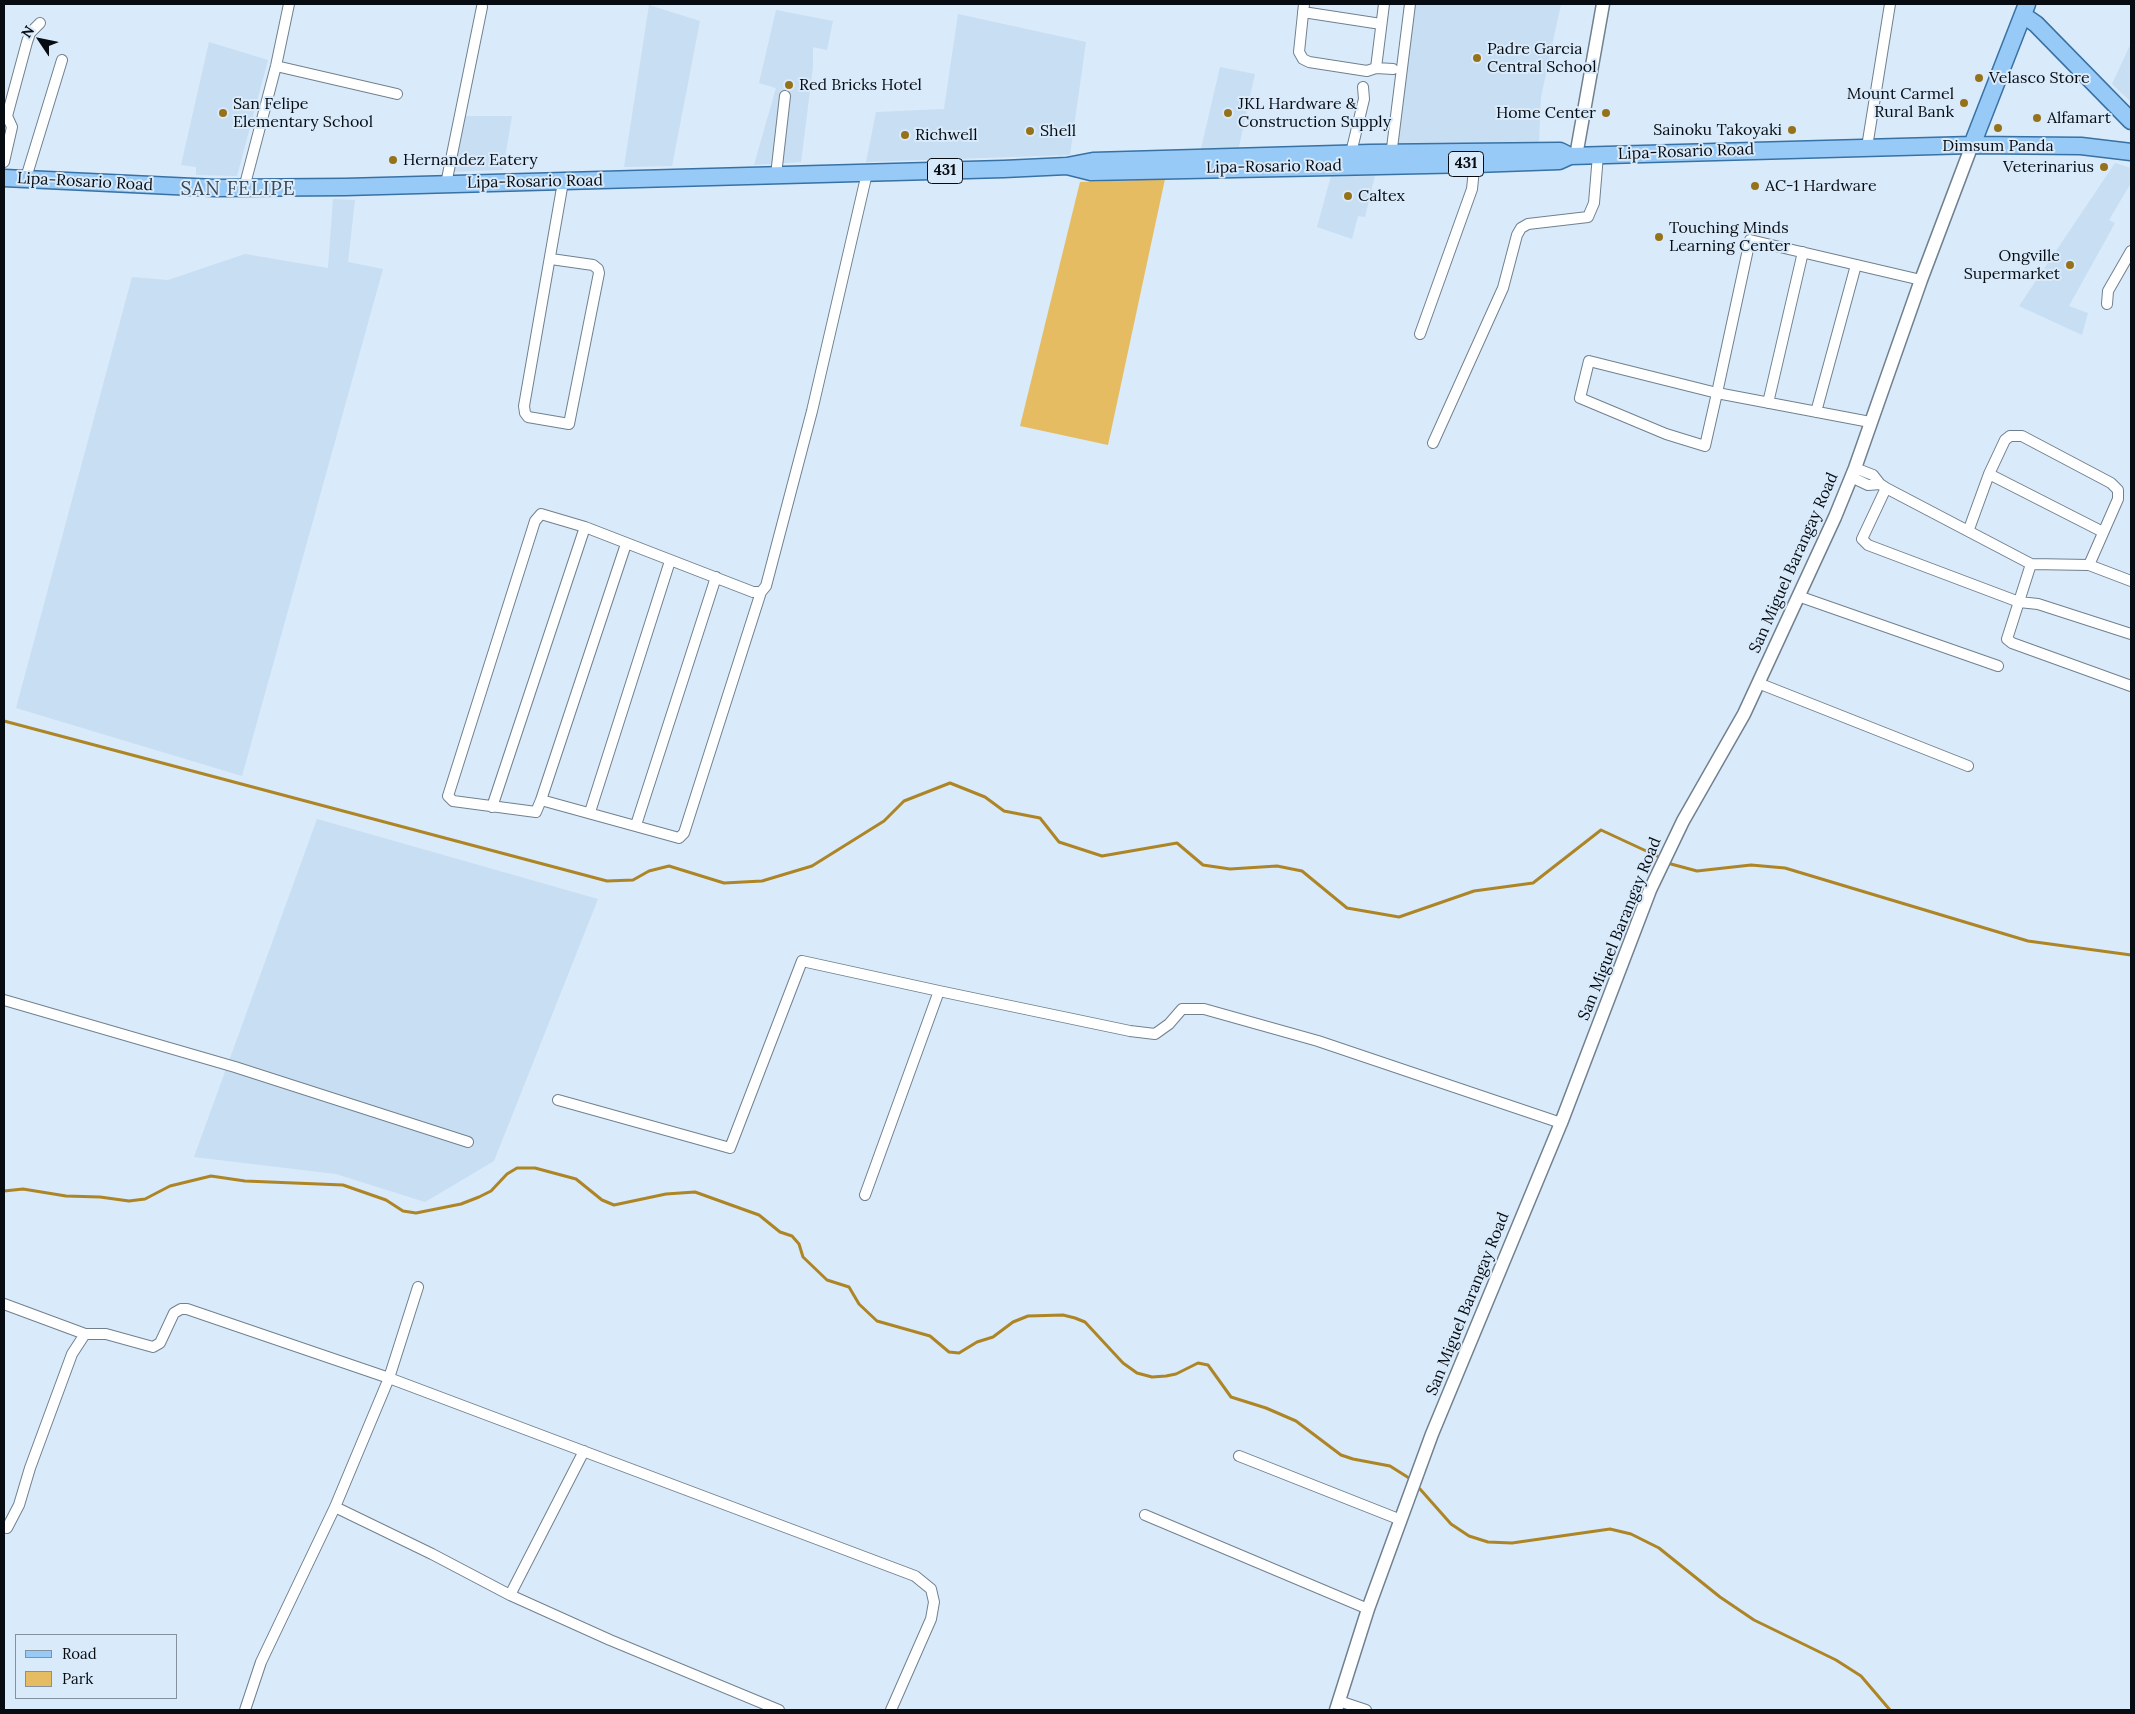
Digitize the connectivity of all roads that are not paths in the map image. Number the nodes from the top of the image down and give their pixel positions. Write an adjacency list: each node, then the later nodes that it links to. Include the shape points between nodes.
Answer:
1 (289, 4): 12 (street)
2 (1384, 4): 10 (street)
3 (1410, 4): 24 (street)
4 (1604, 4): 22 (street)
5 (1890, 4): 19 (street)
6 (482, 7): 32 (street)
7 (1303, 8): 10 (street); 14 (street, via 1299,52 1303,59)
8 (2025, 10): 17 (main road); 18 (main road)
9 (40, 23): 26 (street, via 30,33 7,116 12,127)
10 (1381, 24): 14 (street)
11 (62, 60): 30 (street)
12 (276, 66): 15 (street); 33 (street)
13 (1393, 69): 14 (street)
14 (1371, 70): 25 (street, via 1358,98)
15 (397, 94)
16 (785, 96): 28 (street)
17 (2131, 121)
18 (1972, 145): 19 (main road, Lipa-Rosario Road / 431); 20 (main road, Lipa-Rosario Road, via 2081,146); 38 (street, San Miguel Barangay Road)
19 (1867, 147): 21 (main road, Lipa-Rosario Road / 431)
20 (2131, 152)
21 (1598, 155): 22 (main road, Lipa-Rosario Road / 431); 45 (street, via 1594,204 1588,218 1528,224 1517,234 1503,288)
22 (1573, 156): 23 (main road, Lipa-Rosario Road / 431, via 1559,161)
23 (1475, 158): 24 (main road, Lipa-Rosario Road / 431); 40 (street, via 1472,189)
24 (1391, 159): 25 (main road, Lipa-Rosario Road)
25 (1350, 160): 27 (main road, Lipa-Rosario Road / 431, via 1093,161 1067,166)
26 (4, 162)
27 (867, 173): 28 (main road, Lipa-Rosario Road / 431); 58 (street, via 812,411)
28 (776, 175): 31 (main road, Lipa-Rosario Road / 431)
29 (4, 178): 30 (main road, Lipa-Rosario Road / 431)
30 (25, 180): 33 (main road, Lipa-Rosario Road / 431)
31 (562, 182): 32 (main road, Lipa-Rosario Road / 431); 36 (street)
32 (446, 184): 33 (main road, Lipa-Rosario Road / 431)
33 (244, 188)
34 (2131, 251): 39 (street, via 2108,291)
35 (1803, 252): 37 (street); 41 (street, via 1750,240); 42 (street)
36 (551, 259): 36 (street, via 524,406 528,417 569,424 599,273 593,266)
37 (1856, 264): 38 (street); 43 (street)
38 (1921, 280): 44 (street, San Miguel Barangay Road)
39 (2107, 304)
40 (1420, 334)
41 (1717, 393): 41 (street, via 1589,361 1580,398 1666,434 1705,446); 42 (street)
42 (1768, 403): 43 (street)
43 (1816, 412): 44 (street)
44 (1870, 422): 46 (street, San Miguel Barangay Road)
45 (1433, 443)
46 (1853, 472): 48 (street, via 1873,475); 59 (street, San Miguel Barangay Road)
47 (1989, 474): 50 (street); 51 (street); 51 (street, via 2005,440 2010,436 2022,436 2111,483 2118,490 2118,499)
48 (1883, 486): 50 (street); 60 (street, via 1862,538 1868,545)
49 (585, 527): 52 (street); 67 (street); 67 (street, via 541,514 534,521 448,788 448,796 453,801)
50 (1969, 529): 54 (street)
51 (2103, 532): 55 (street)
52 (626, 544): 53 (street); 66 (street)
53 (670, 561): 56 (street); 68 (street)
54 (2031, 564): 55 (street); 60 (street)
55 (2090, 565): 57 (street)
56 (716, 577): 58 (street, via 753,592); 69 (street)
57 (2131, 581)
58 (762, 592): 69 (street, via 684,833 679,838)
59 (1798, 596): 62 (street); 63 (street, San Miguel Barangay Road)
60 (2019, 602): 61 (street, via 2038,604); 64 (street, via 2007,639 2012,643)
61 (2131, 634)
62 (1998, 666)
63 (1758, 683): 65 (street); 73 (street, San Miguel Barangay Road, via 1663,860)
64 (2131, 686)
65 (1968, 766)
66 (541, 800): 67 (street, via 536,812); 68 (street)
67 (492, 808)
68 (590, 812): 69 (street)
69 (636, 825)
70 (939, 992): 72 (street, via 802,962 730,1148); 73 (street, via 1130,1032 1155,1034 1182,1010 1204,1010 1318,1041); 75 (street)
71 (4, 1000): 74 (street, via 235,1067)
72 (558, 1100)
73 (1562, 1123): 84 (street, San Miguel Barangay Road, via 1440,1416)
74 (468, 1142)
75 (865, 1195)
76 (418, 1287): 79 (street)
77 (4, 1304): 78 (street)
78 (85, 1334): 79 (street, via 106,1334 154,1348 160,1343 174,1313 187,1309); 85 (street, via 72,1354 19,1505)
79 (389, 1378): 80 (street); 82 (street)
80 (584, 1451): 86 (street); 91 (street, via 915,1576 930,1588 934,1602 931,1619)
81 (1239, 1456): 84 (street)
82 (334, 1507): 86 (street); 89 (street, via 261,1662)
83 (1145, 1515): 87 (street)
84 (1401, 1520): 87 (street, San Miguel Barangay Road)
85 (7, 1528)
86 (510, 1595): 90 (street)
87 (1368, 1609): 88 (street, San Miguel Barangay Road)
88 (1337, 1706): 92 (street)
89 (245, 1710)
90 (779, 1710)
91 (891, 1710)
92 (1366, 1710)

